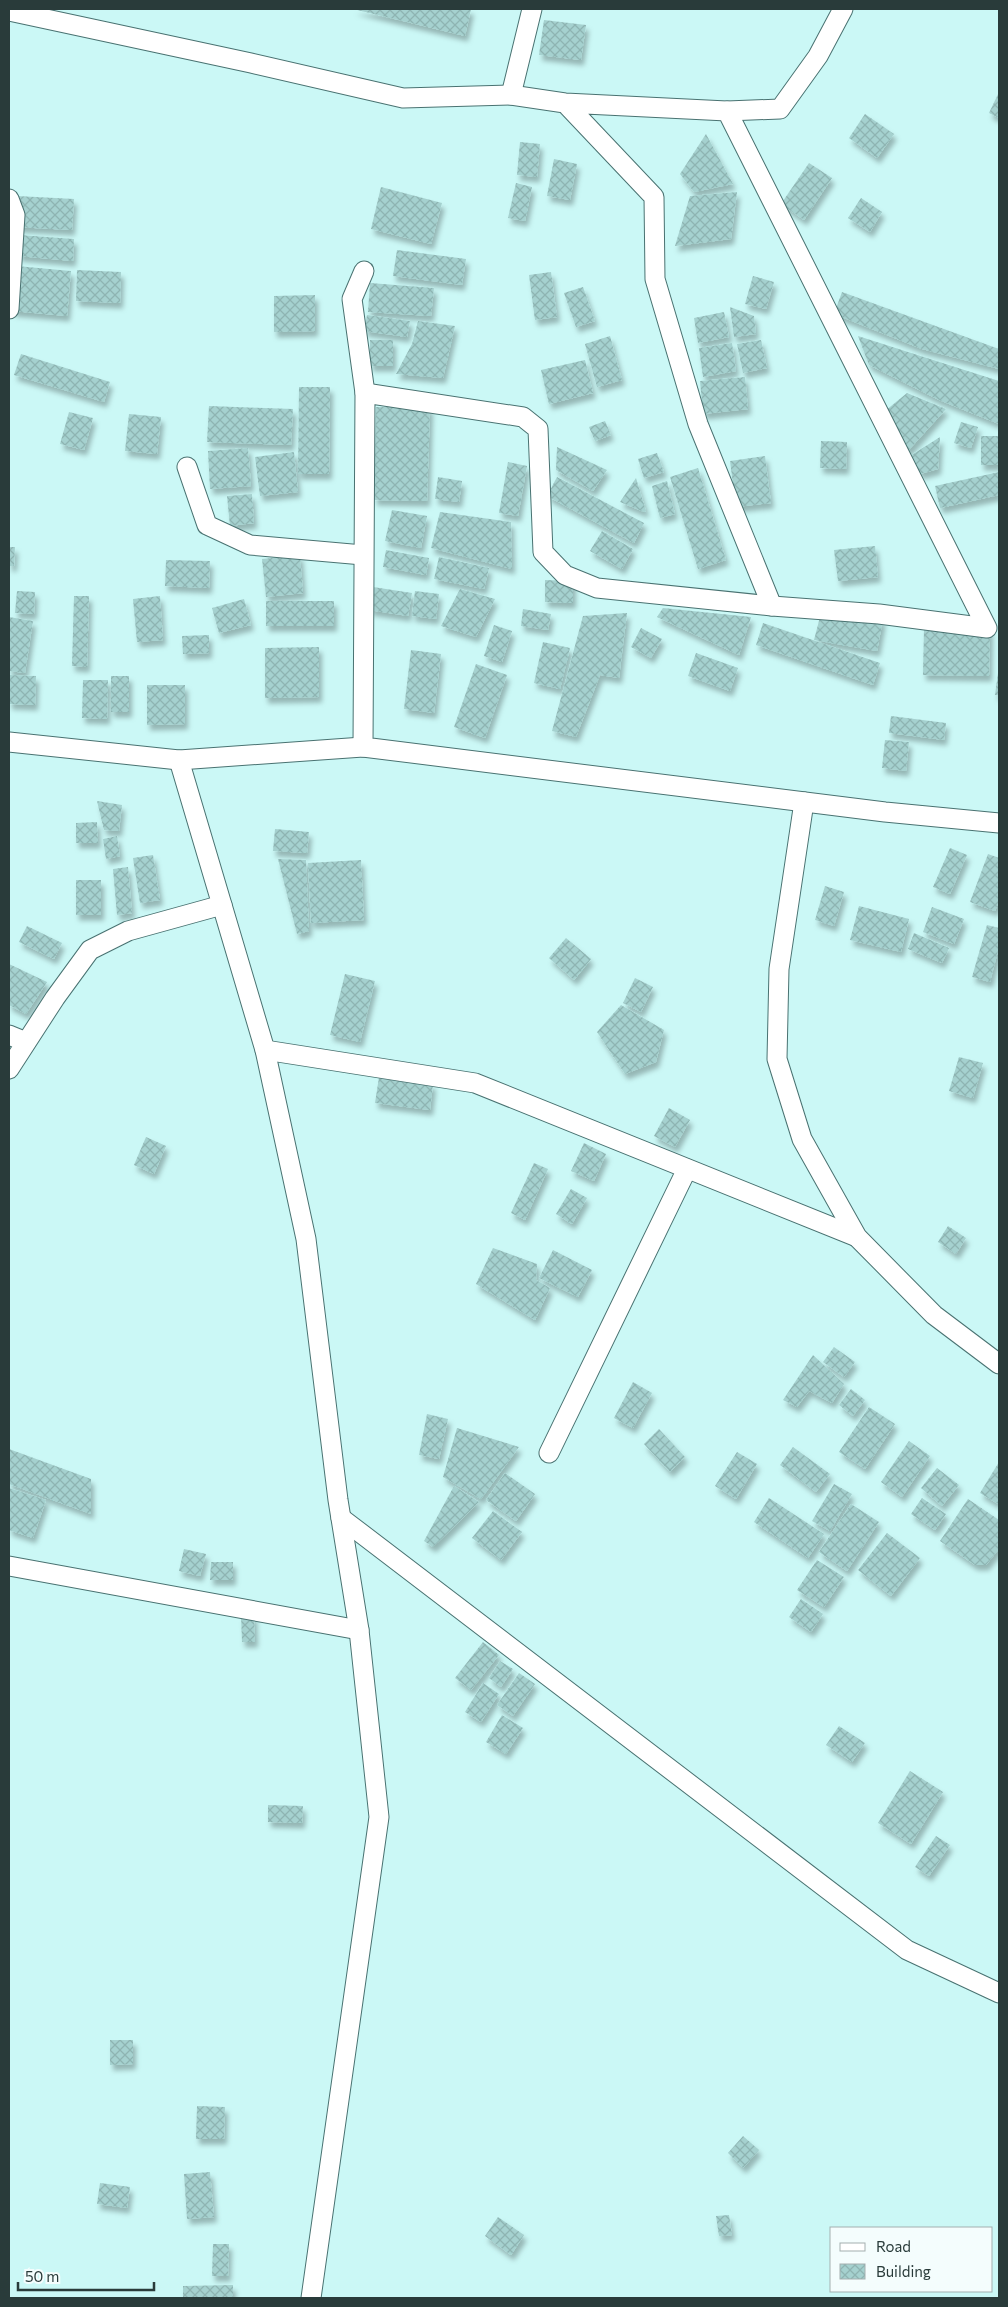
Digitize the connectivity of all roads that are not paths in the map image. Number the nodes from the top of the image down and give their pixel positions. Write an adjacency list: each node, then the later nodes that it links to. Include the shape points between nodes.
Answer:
1 (532, 9): 4 (street)
2 (843, 9): 6 (street, via 818,56 780,108)
3 (9, 11): 4 (street, via 403,98)
4 (511, 96): 5 (street)
5 (565, 103): 6 (street); 13 (street, via 654,197 655,278 698,424)
6 (727, 111): 14 (street)
7 (9, 199): 9 (street, via 15,215)
8 (364, 272): 10 (street, via 352,299)
9 (9, 309)
10 (365, 392): 12 (street); 13 (street, via 523,417 538,429 544,552 565,575 597,588)
11 (187, 467): 12 (street, via 207,525 250,545)
12 (363, 555): 16 (street)
13 (772, 606): 14 (street, via 879,614)
14 (993, 628)
15 (9, 742): 17 (street)
16 (363, 747): 17 (street); 18 (street)
17 (179, 760): 20 (street)
18 (804, 802): 19 (street); 25 (street, via 779,970 777,1059 802,1139)
19 (999, 823)
20 (222, 906): 21 (street, via 128,931 90,950 55,998); 22 (street)
21 (17, 1039): 23 (street)
22 (265, 1050): 24 (street, via 475,1083); 28 (street, via 306,1239)
23 (9, 1069)
24 (688, 1169): 25 (street); 27 (street)
25 (857, 1237): 26 (street, via 934,1315)
26 (999, 1364)
27 (549, 1453)
28 (341, 1518): 30 (street); 31 (street, via 907,1950)
29 (9, 1566): 30 (street)
30 (359, 1630): 32 (street, via 379,1818)
31 (999, 1993)
32 (312, 2298)

